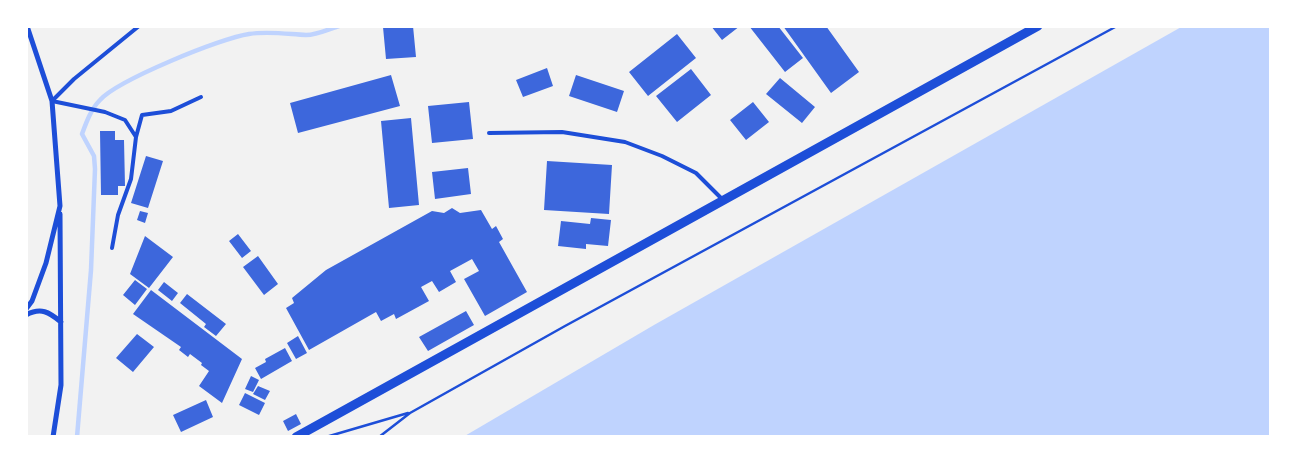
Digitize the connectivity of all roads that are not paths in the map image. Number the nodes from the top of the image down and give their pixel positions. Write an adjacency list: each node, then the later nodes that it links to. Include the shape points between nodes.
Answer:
1 (27, 26): 7 (street)
2 (139, 26): 7 (lane)
3 (164, 26): 4 (lane)
4 (175, 26)
5 (1038, 26): 10 (street)
6 (201, 97): 9 (lane, via 171,111 142,115)
7 (52, 101): 9 (lane, via 105,112 125,120); 11 (street)
8 (489, 134): 10 (lane, via 562,132 625,142 696,173)
9 (136, 137): 12 (lane, via 131,179 118,216)
10 (724, 202): 17 (street)
11 (60, 206): 13 (street, via 46,263); 15 (street)
12 (112, 248)
13 (26, 309)
14 (26, 315): 15 (street, via 35,310 48,312)
15 (61, 322): 16 (street, via 61,385)
16 (53, 437)
17 (296, 437)

